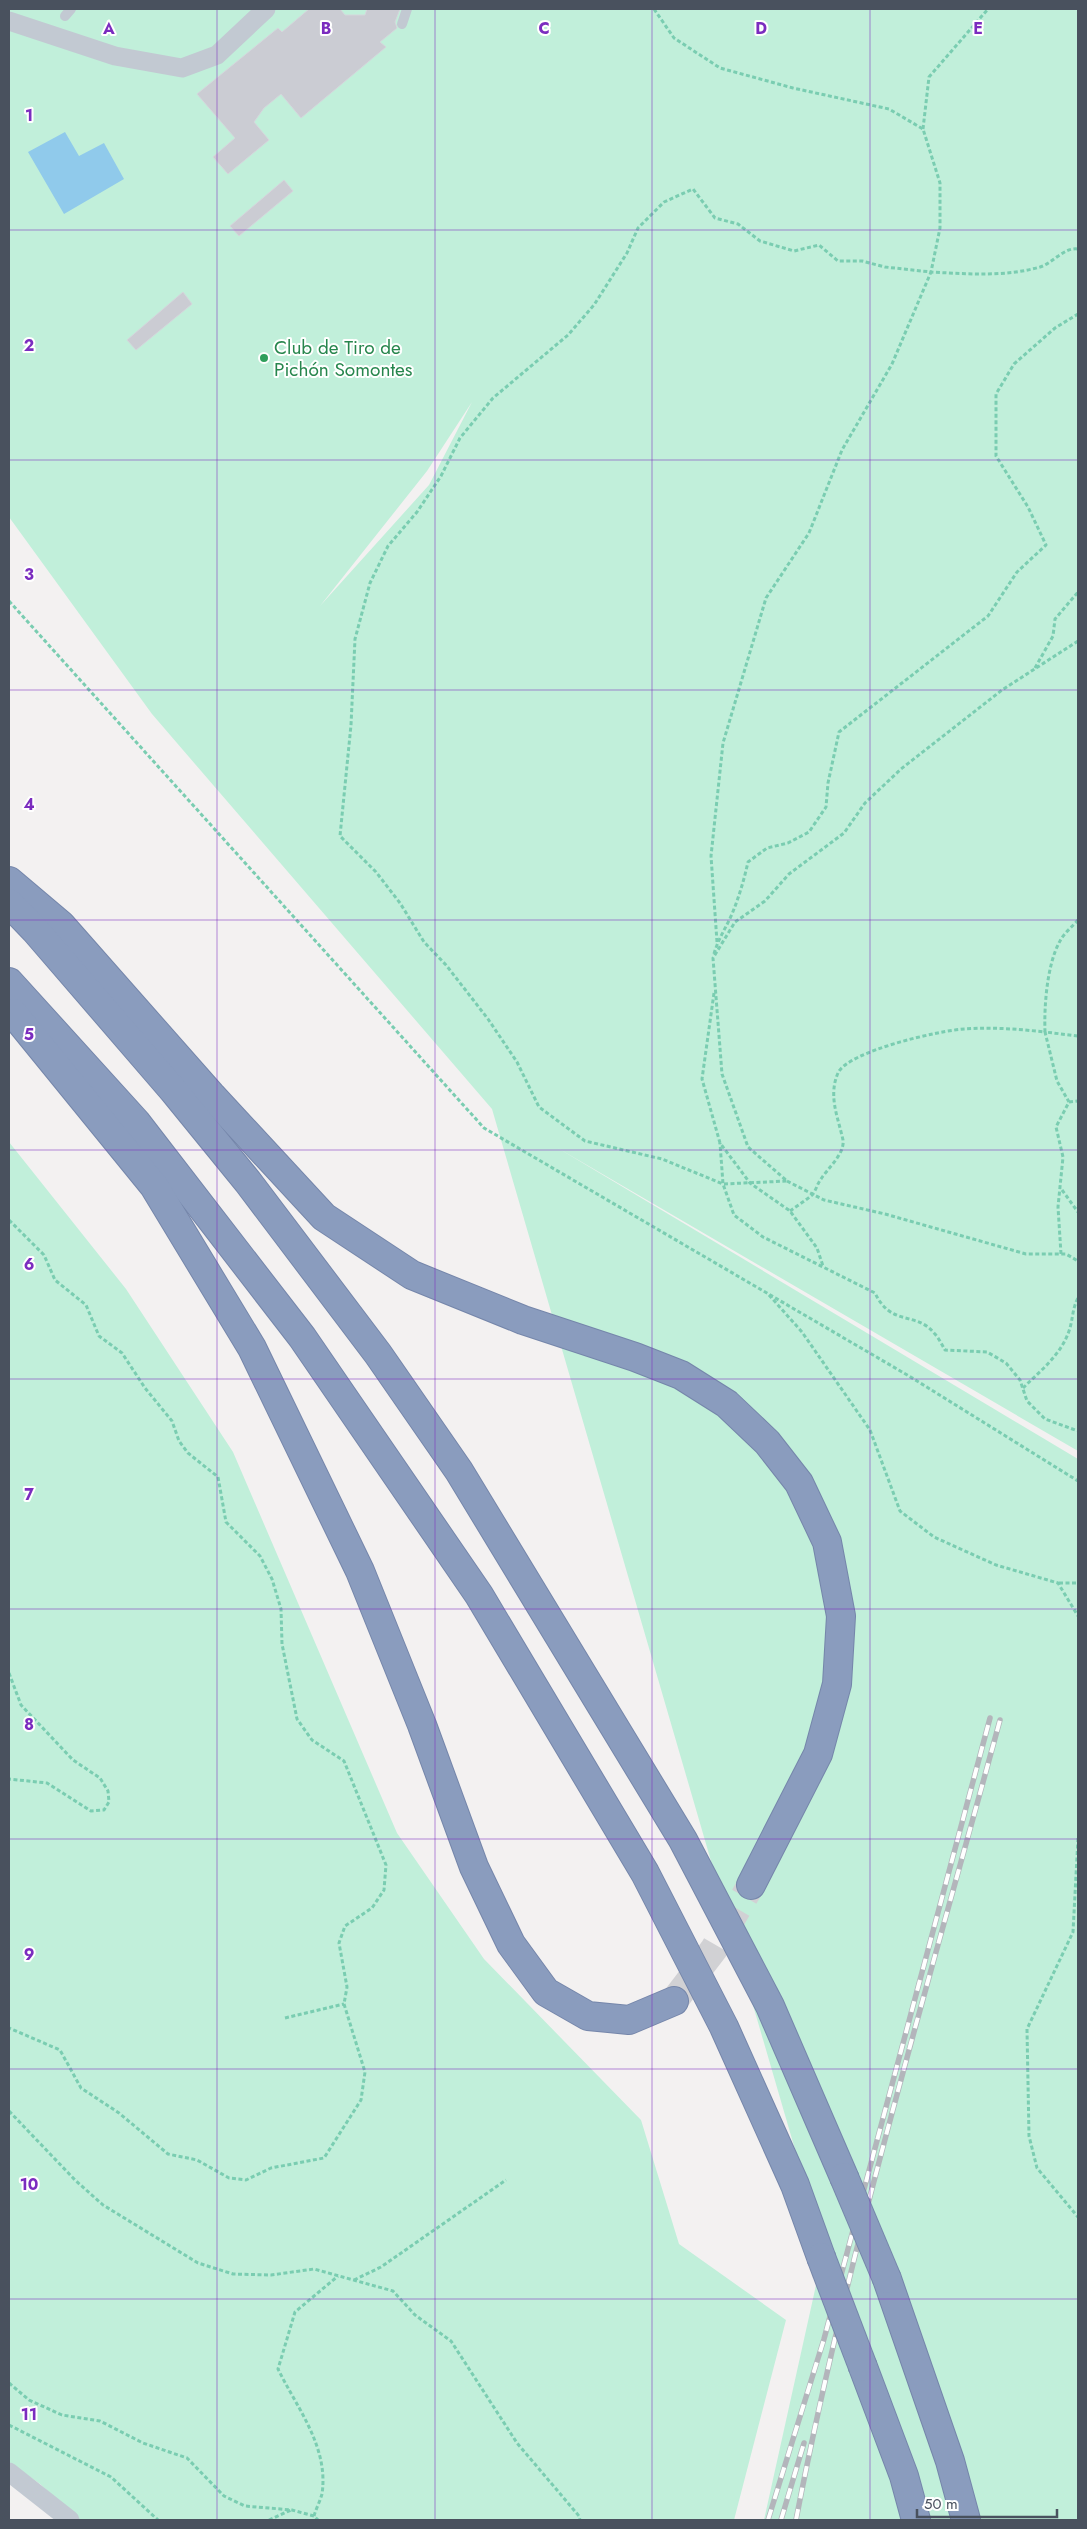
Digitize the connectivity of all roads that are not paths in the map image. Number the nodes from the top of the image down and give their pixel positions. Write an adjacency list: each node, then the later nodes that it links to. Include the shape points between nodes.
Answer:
1 (266, 9): 3 (street, via 217,55 182,68 116,56)
2 (407, 9): 4 (lane)
3 (9, 21)
4 (402, 24)
5 (9, 881): 9 (highway, via 61,925 324,1217 412,1275 523,1320 681,1375 727,1404 766,1442 798,1483 827,1542 841,1616 837,1684 818,1754)
6 (9, 903): 14 (highway, bridge, via 173,1090 248,1182 378,1354 459,1471 683,1840 770,2006 888,2279 950,2460)
7 (9, 982): 13 (highway, bridge, via 136,1122 302,1337 479,1595 645,1873 724,2027 795,2185 904,2476)
8 (9, 1008): 10 (highway, via 154,1186 252,1348 360,1571 422,1724 474,1867 511,1944 546,1992 588,2016 629,2020)
9 (751, 1885)
10 (674, 2001)
11 (9, 2472): 12 (street)
12 (70, 2520)
13 (916, 2520)
14 (966, 2520)

